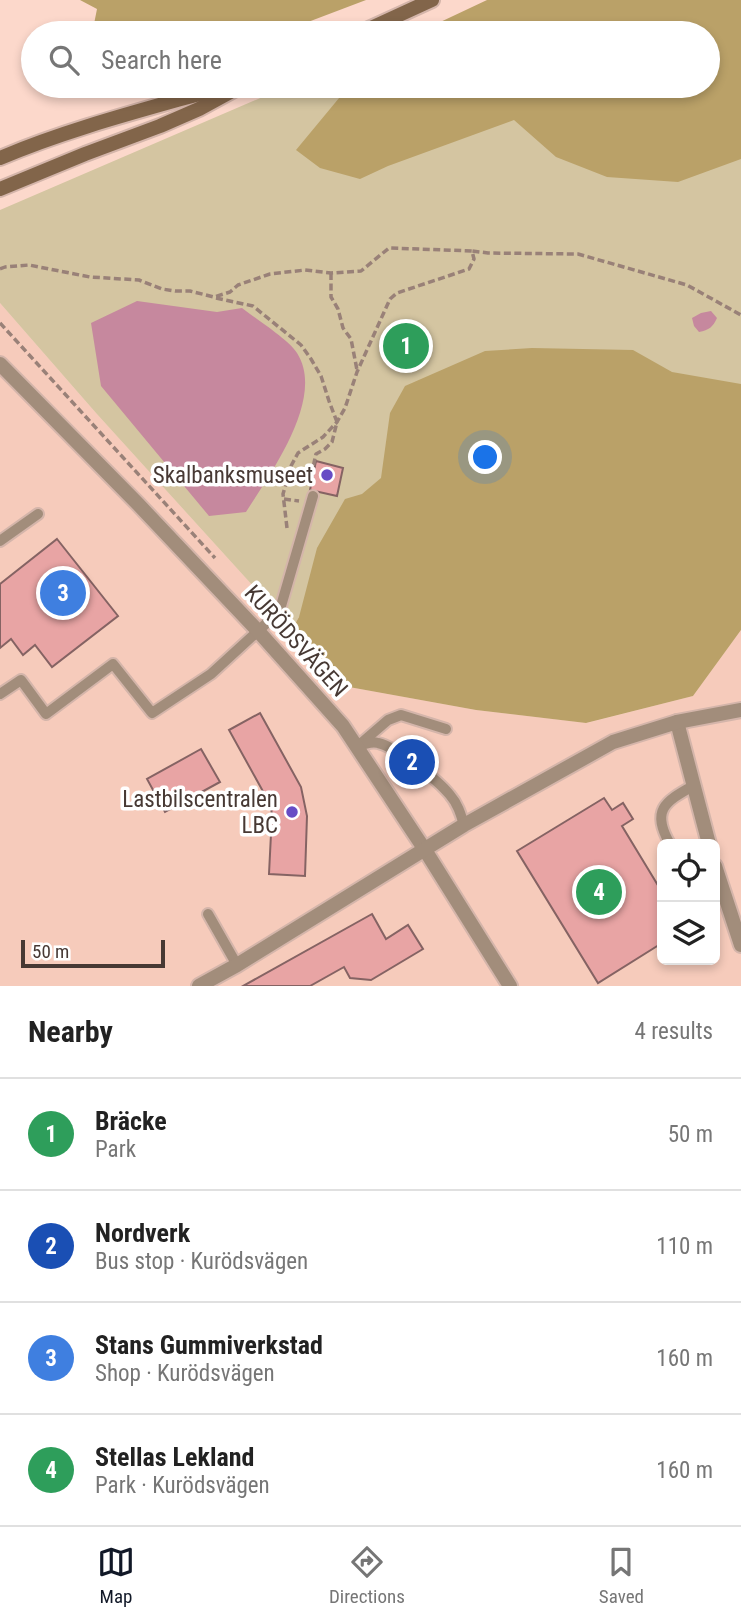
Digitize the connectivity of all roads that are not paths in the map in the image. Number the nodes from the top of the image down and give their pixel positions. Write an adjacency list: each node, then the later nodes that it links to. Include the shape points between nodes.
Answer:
1 (432, 0): 2 (main road)
2 (386, 21)
3 (184, 98): 5 (main road, via 108,119)
4 (219, 98): 6 (main road)
5 (0, 158)
6 (0, 189)
7 (0, 364): 11 (street, KURÖDSVÄGEN)
8 (313, 496): 11 (lane, via 281,606)
9 (38, 514): 10 (lane)
10 (0, 541)
11 (258, 631): 12 (lane, via 211,674 152,713 113,664 46,714 21,680); 16 (street, KURÖDSVÄGEN)
12 (0, 694)
13 (741, 710): 14 (street)
14 (677, 722): 17 (street); 18 (street, via 613,742)
15 (446, 729): 16 (lane, via 401,715 388,720)
16 (357, 747): 18 (lane, via 378,742 412,762 451,796); 21 (street, KURÖDSVÄGEN)
17 (693, 786): 19 (lane, via 671,798 661,814); 20 (street)
18 (464, 825): 21 (street)
19 (668, 839)
20 (708, 839)
21 (425, 850): 25 (street); 27 (street, KURÖDSVÄGEN)
22 (720, 881): 24 (street)
23 (208, 914): 25 (lane)
24 (741, 945)
25 (237, 965): 26 (street)
26 (199, 986)
27 (510, 986)

